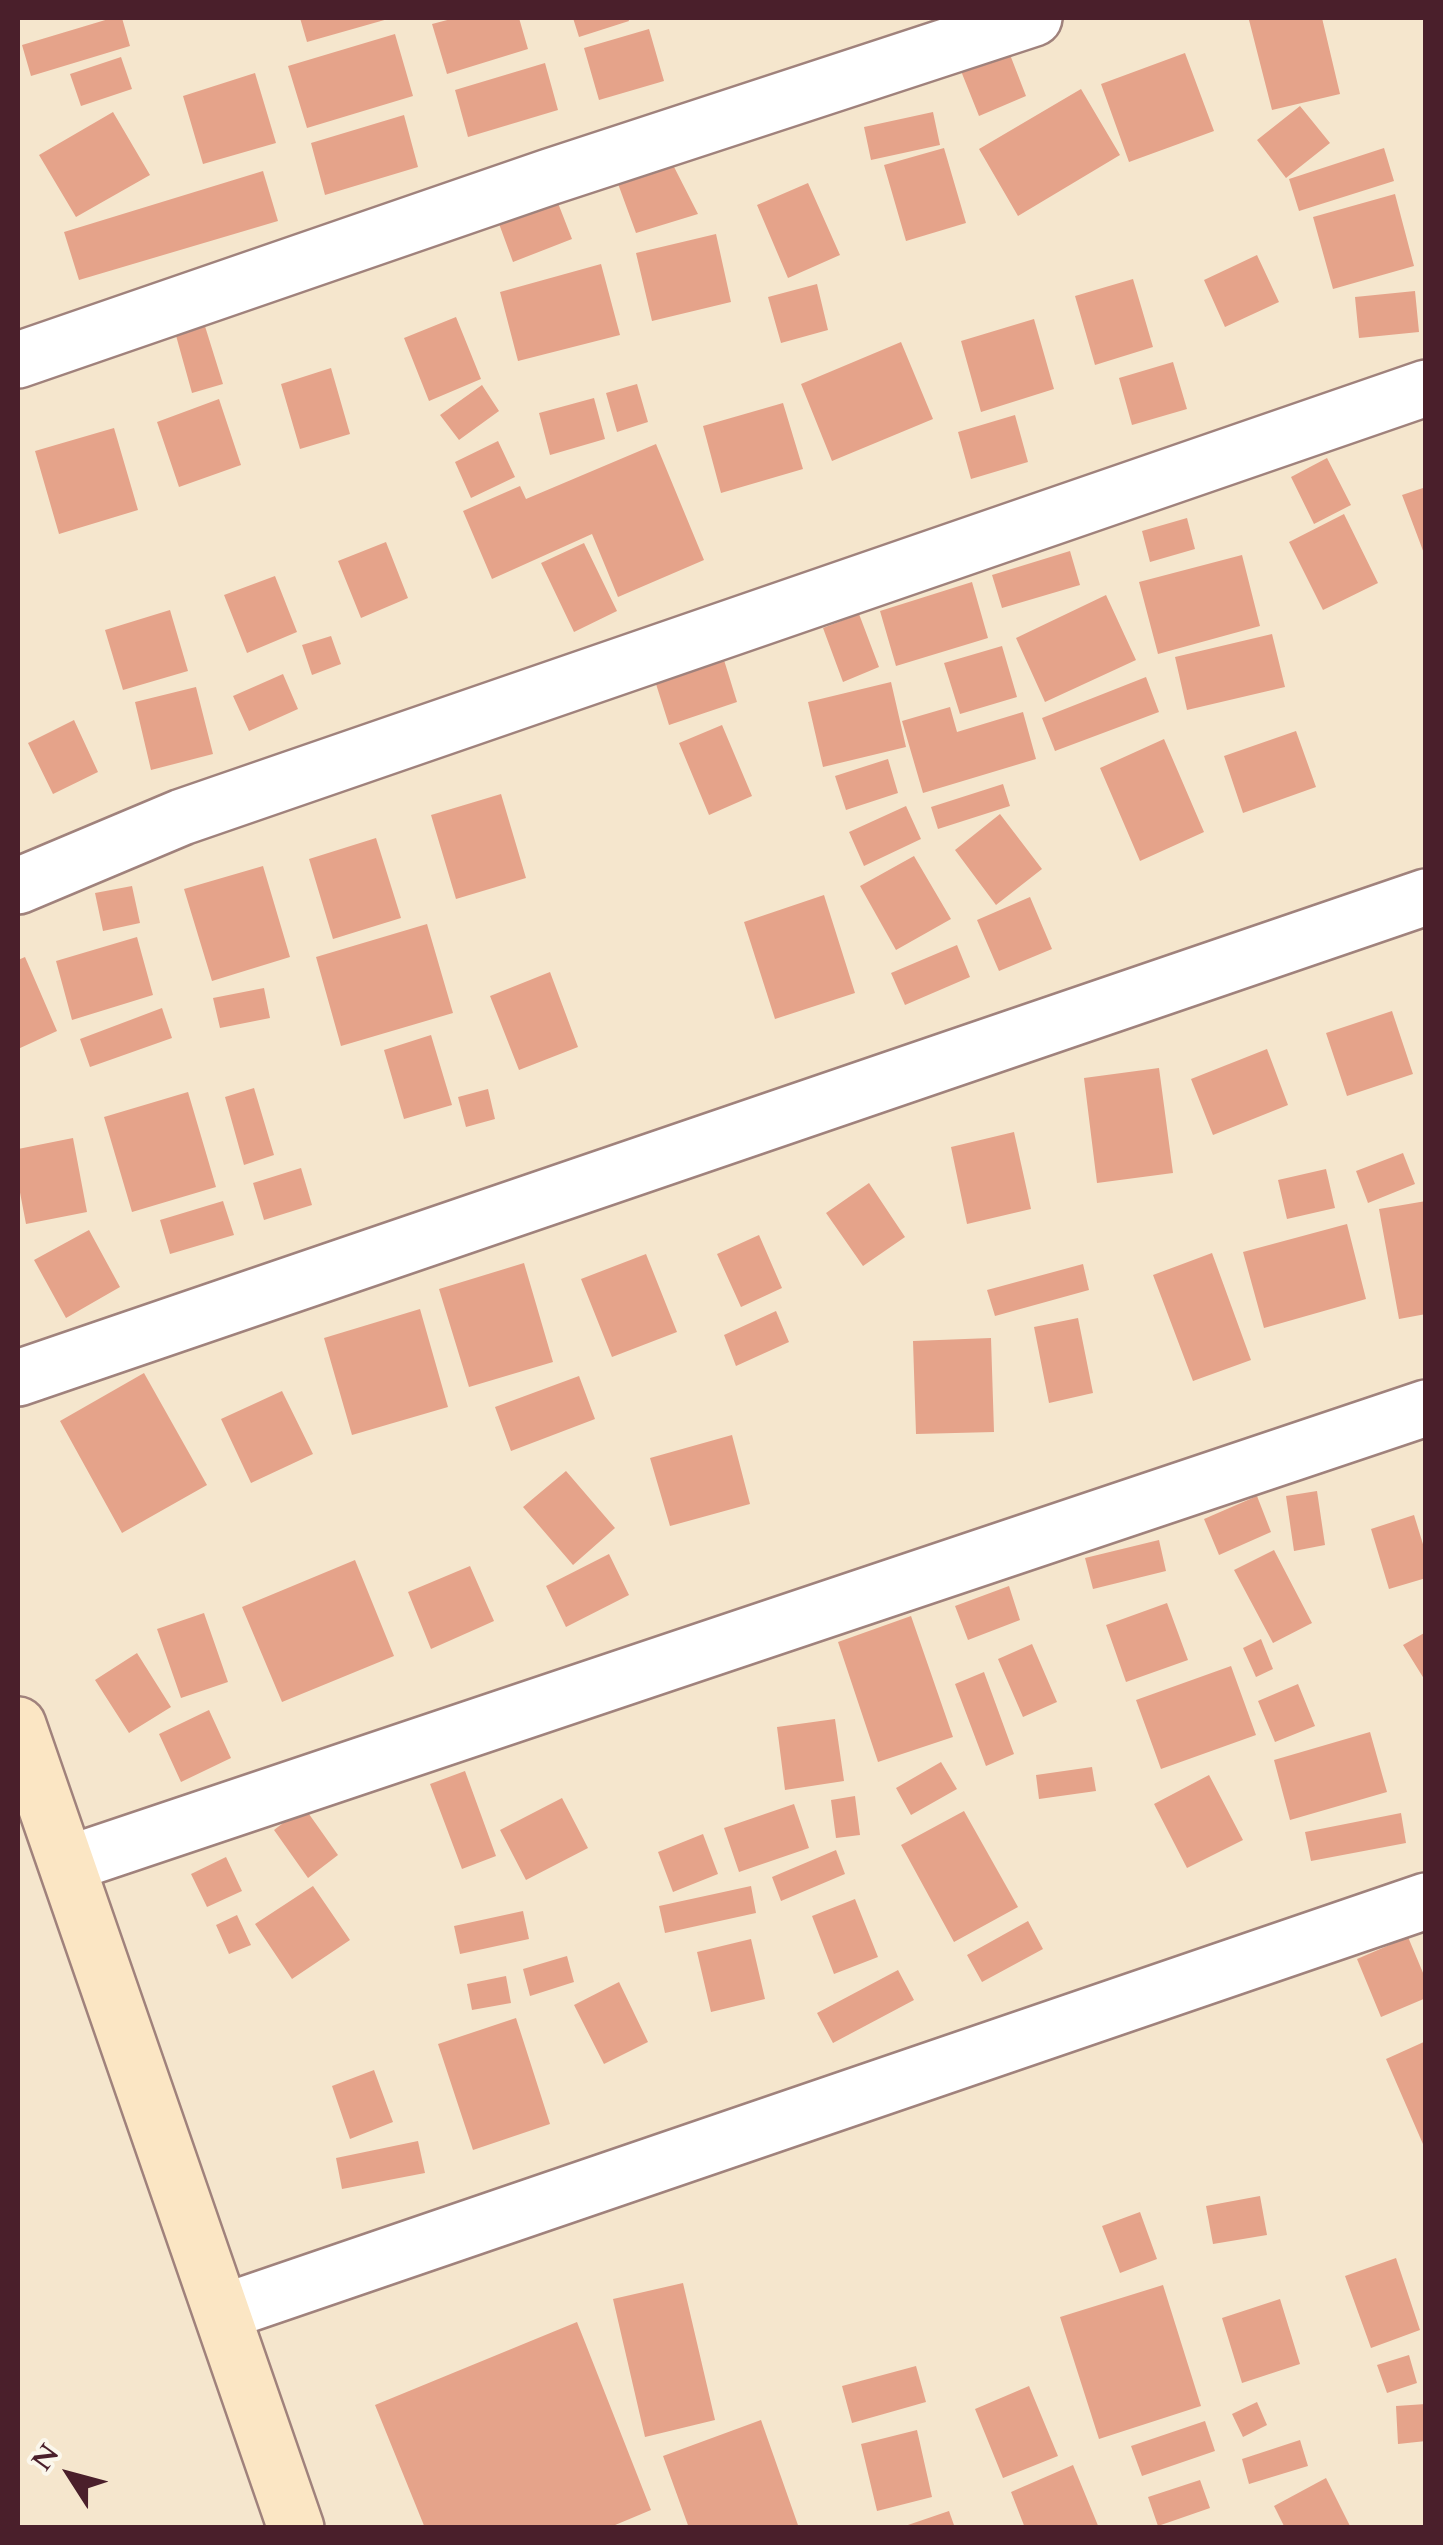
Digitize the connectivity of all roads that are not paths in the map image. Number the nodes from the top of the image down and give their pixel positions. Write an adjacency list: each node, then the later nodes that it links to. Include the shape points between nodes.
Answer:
1 (1034, 18): 2 (street)
2 (18, 360)
3 (1426, 388): 4 (street, via 182,817)
4 (18, 886)
5 (1426, 897): 6 (street)
6 (18, 1378)
7 (1426, 1408): 9 (street)
8 (23, 1758): 9 (street)
9 (68, 1864): 11 (street)
10 (1426, 1901): 11 (street)
11 (224, 2312): 12 (street)
12 (296, 2528)

